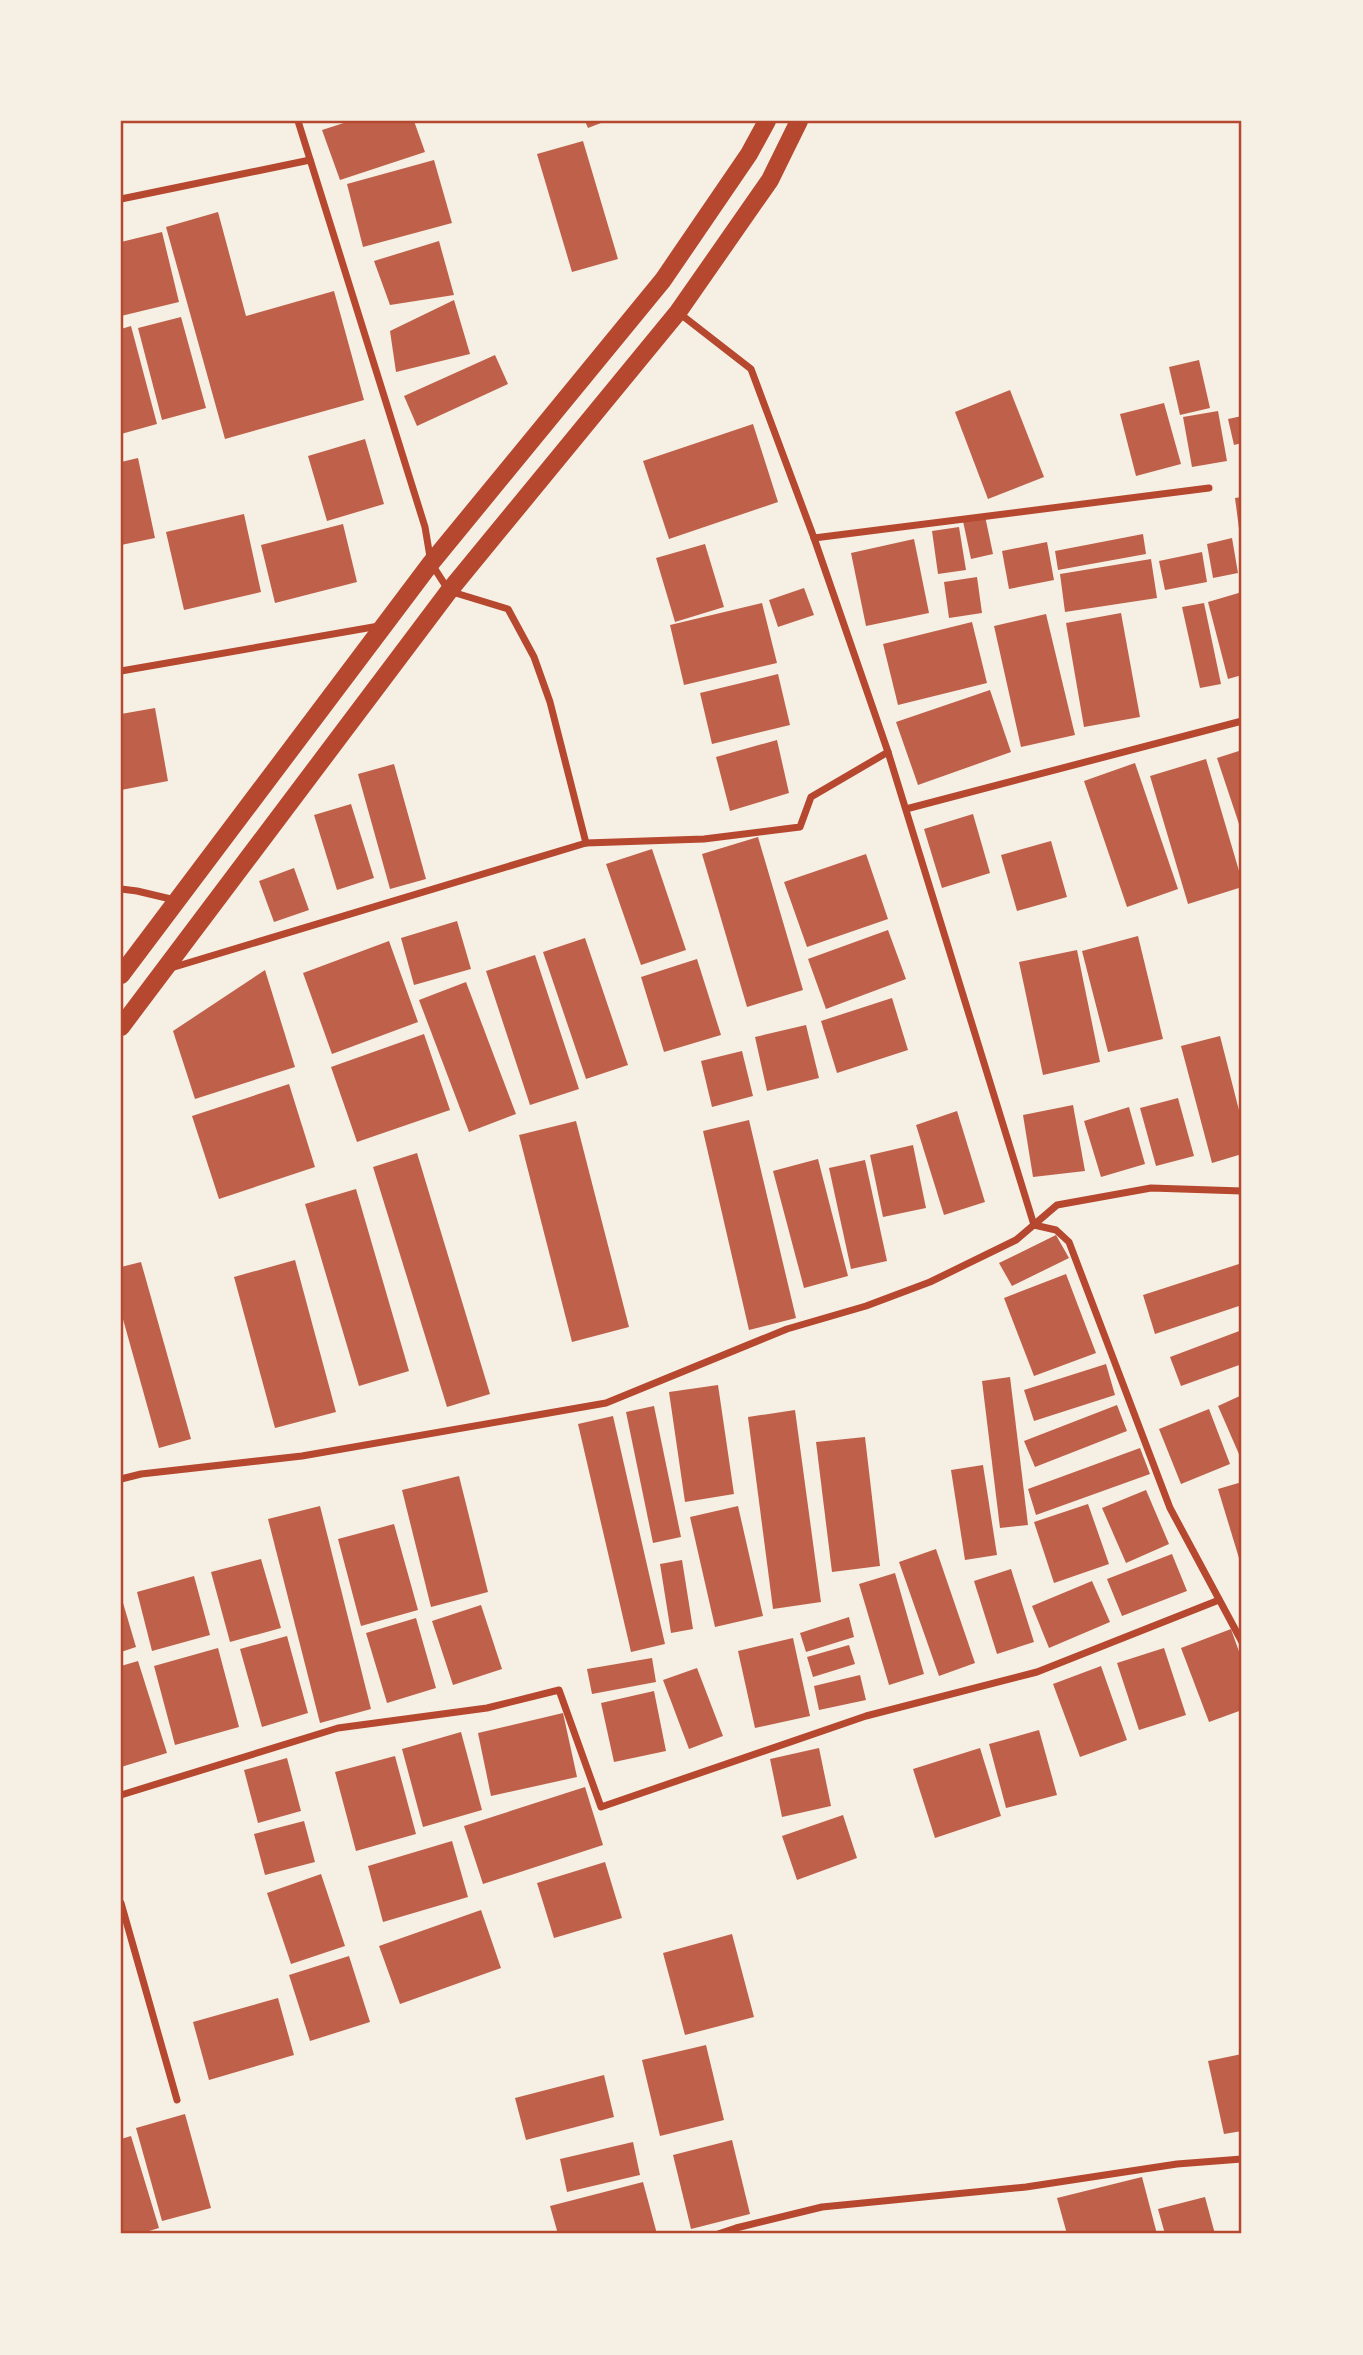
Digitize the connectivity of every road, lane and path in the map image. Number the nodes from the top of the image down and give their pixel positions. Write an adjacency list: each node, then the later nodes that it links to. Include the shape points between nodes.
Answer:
1 (298, 121): 4 (street)
2 (767, 121): 9 (main road, via 663,280)
3 (799, 121): 6 (main road, via 770,180)
4 (310, 160): 5 (street); 9 (street, via 425,527)
5 (121, 200)
6 (678, 312): 8 (street, via 751,369); 10 (main road)
7 (1209, 488): 8 (street)
8 (814, 538): 14 (street)
9 (431, 563): 10 (street); 11 (main road)
10 (449, 591): 16 (street, via 508,609 534,657 550,702); 19 (main road)
11 (385, 625): 12 (street); 18 (main road)
12 (121, 671)
13 (1242, 721): 15 (street)
14 (888, 752): 15 (street); 16 (street, via 811,797 800,827 705,839)
15 (906, 809): 23 (street)
16 (586, 843): 19 (street)
17 (121, 890): 18 (street)
18 (176, 900): 20 (main road)
19 (165, 970): 21 (main road)
20 (121, 975)
21 (121, 1027)
22 (1242, 1191): 23 (street, via 1151,1188 1057,1205)
23 (1034, 1224): 24 (street, via 1016,1240 930,1282 787,1329 606,1403 302,1456); 25 (street, via 1056,1230 1069,1242 1170,1508)
24 (121, 1479)
25 (1219, 1600): 26 (street); 27 (street, via 1037,1672 866,1716 601,1807 559,1690 487,1708 338,1728)
26 (1242, 1642)
27 (121, 1795)
28 (121, 1903): 29 (street)
29 (177, 2100)
30 (1242, 2159): 31 (street, via 822,2207)
31 (718, 2234)

